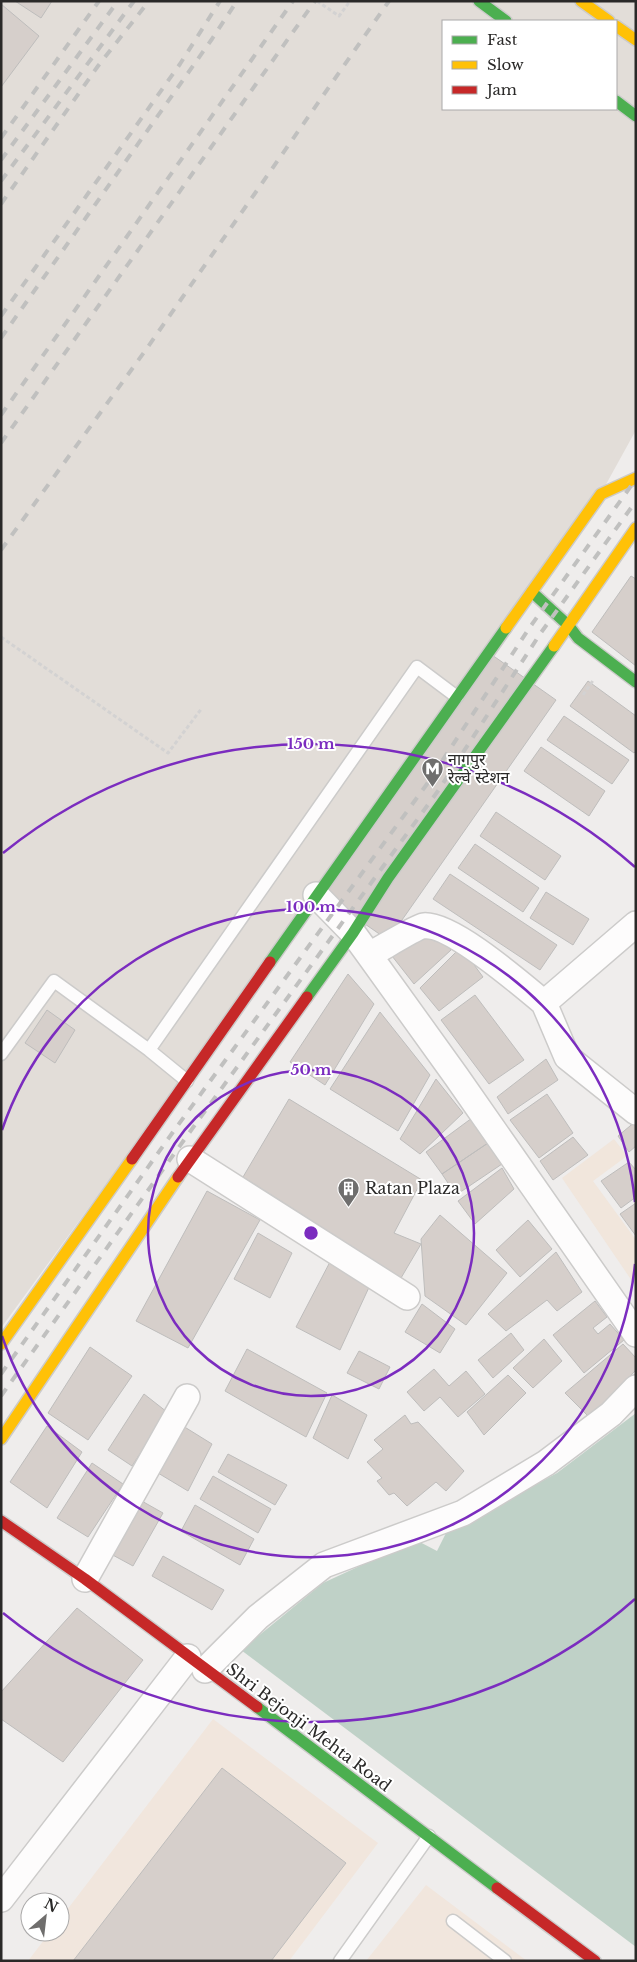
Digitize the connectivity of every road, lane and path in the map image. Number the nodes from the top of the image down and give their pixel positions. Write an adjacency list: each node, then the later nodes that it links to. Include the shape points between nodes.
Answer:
1 (317, 1): 2 (path, via 339,16)
2 (350, 1)
3 (478, 1): 5 (main road)
4 (580, 1): 6 (main road)
5 (505, 20)
6 (608, 20)
7 (617, 27): 8 (main road)
8 (636, 40)
9 (617, 102): 10 (main road)
10 (636, 116)
11 (636, 478): 13 (main road, via 601,494)
12 (636, 528): 14 (main road)
13 (532, 592): 14 (main road); 17 (main road)
14 (569, 626): 16 (main road, via 578,638); 21 (main road, via 388,878)
15 (1, 637): 18 (path, via 168,753)
16 (636, 682)
17 (457, 697): 19 (main road); 24 (lane, via 417,667)
18 (202, 708)
19 (316, 895): 21 (street); 26 (main road)
20 (636, 924): 23 (street)
21 (353, 934): 22 (street); 28 (main road)
22 (369, 954): 23 (street, via 423,926 436,928 453,935); 30 (street)
23 (544, 1003): 27 (street, via 568,1057)
24 (149, 1050): 25 (lane, via 54,981); 26 (lane)
25 (1, 1054)
26 (187, 1081): 31 (main road)
27 (636, 1112)
28 (190, 1159): 29 (street); 34 (main road)
29 (407, 1297)
30 (636, 1334)
31 (1, 1344)
32 (636, 1388): 37 (street, via 611,1414 546,1463 463,1513 324,1565)
33 (187, 1397): 36 (street)
34 (1, 1439)
35 (1, 1521): 36 (main road, Shri Bejonji Mehta Road)
36 (85, 1579): 37 (main road, Shri Bejonji Mehta Road)
37 (196, 1663): 38 (main road, Shri Bejonji Mehta Road); 39 (street)
38 (428, 1836): 41 (lane); 43 (main road, Shri Bejonji Mehta Road)
39 (1, 1899)
40 (453, 1921): 42 (lane)
41 (340, 1961)
42 (505, 1961)
43 (595, 1961)

